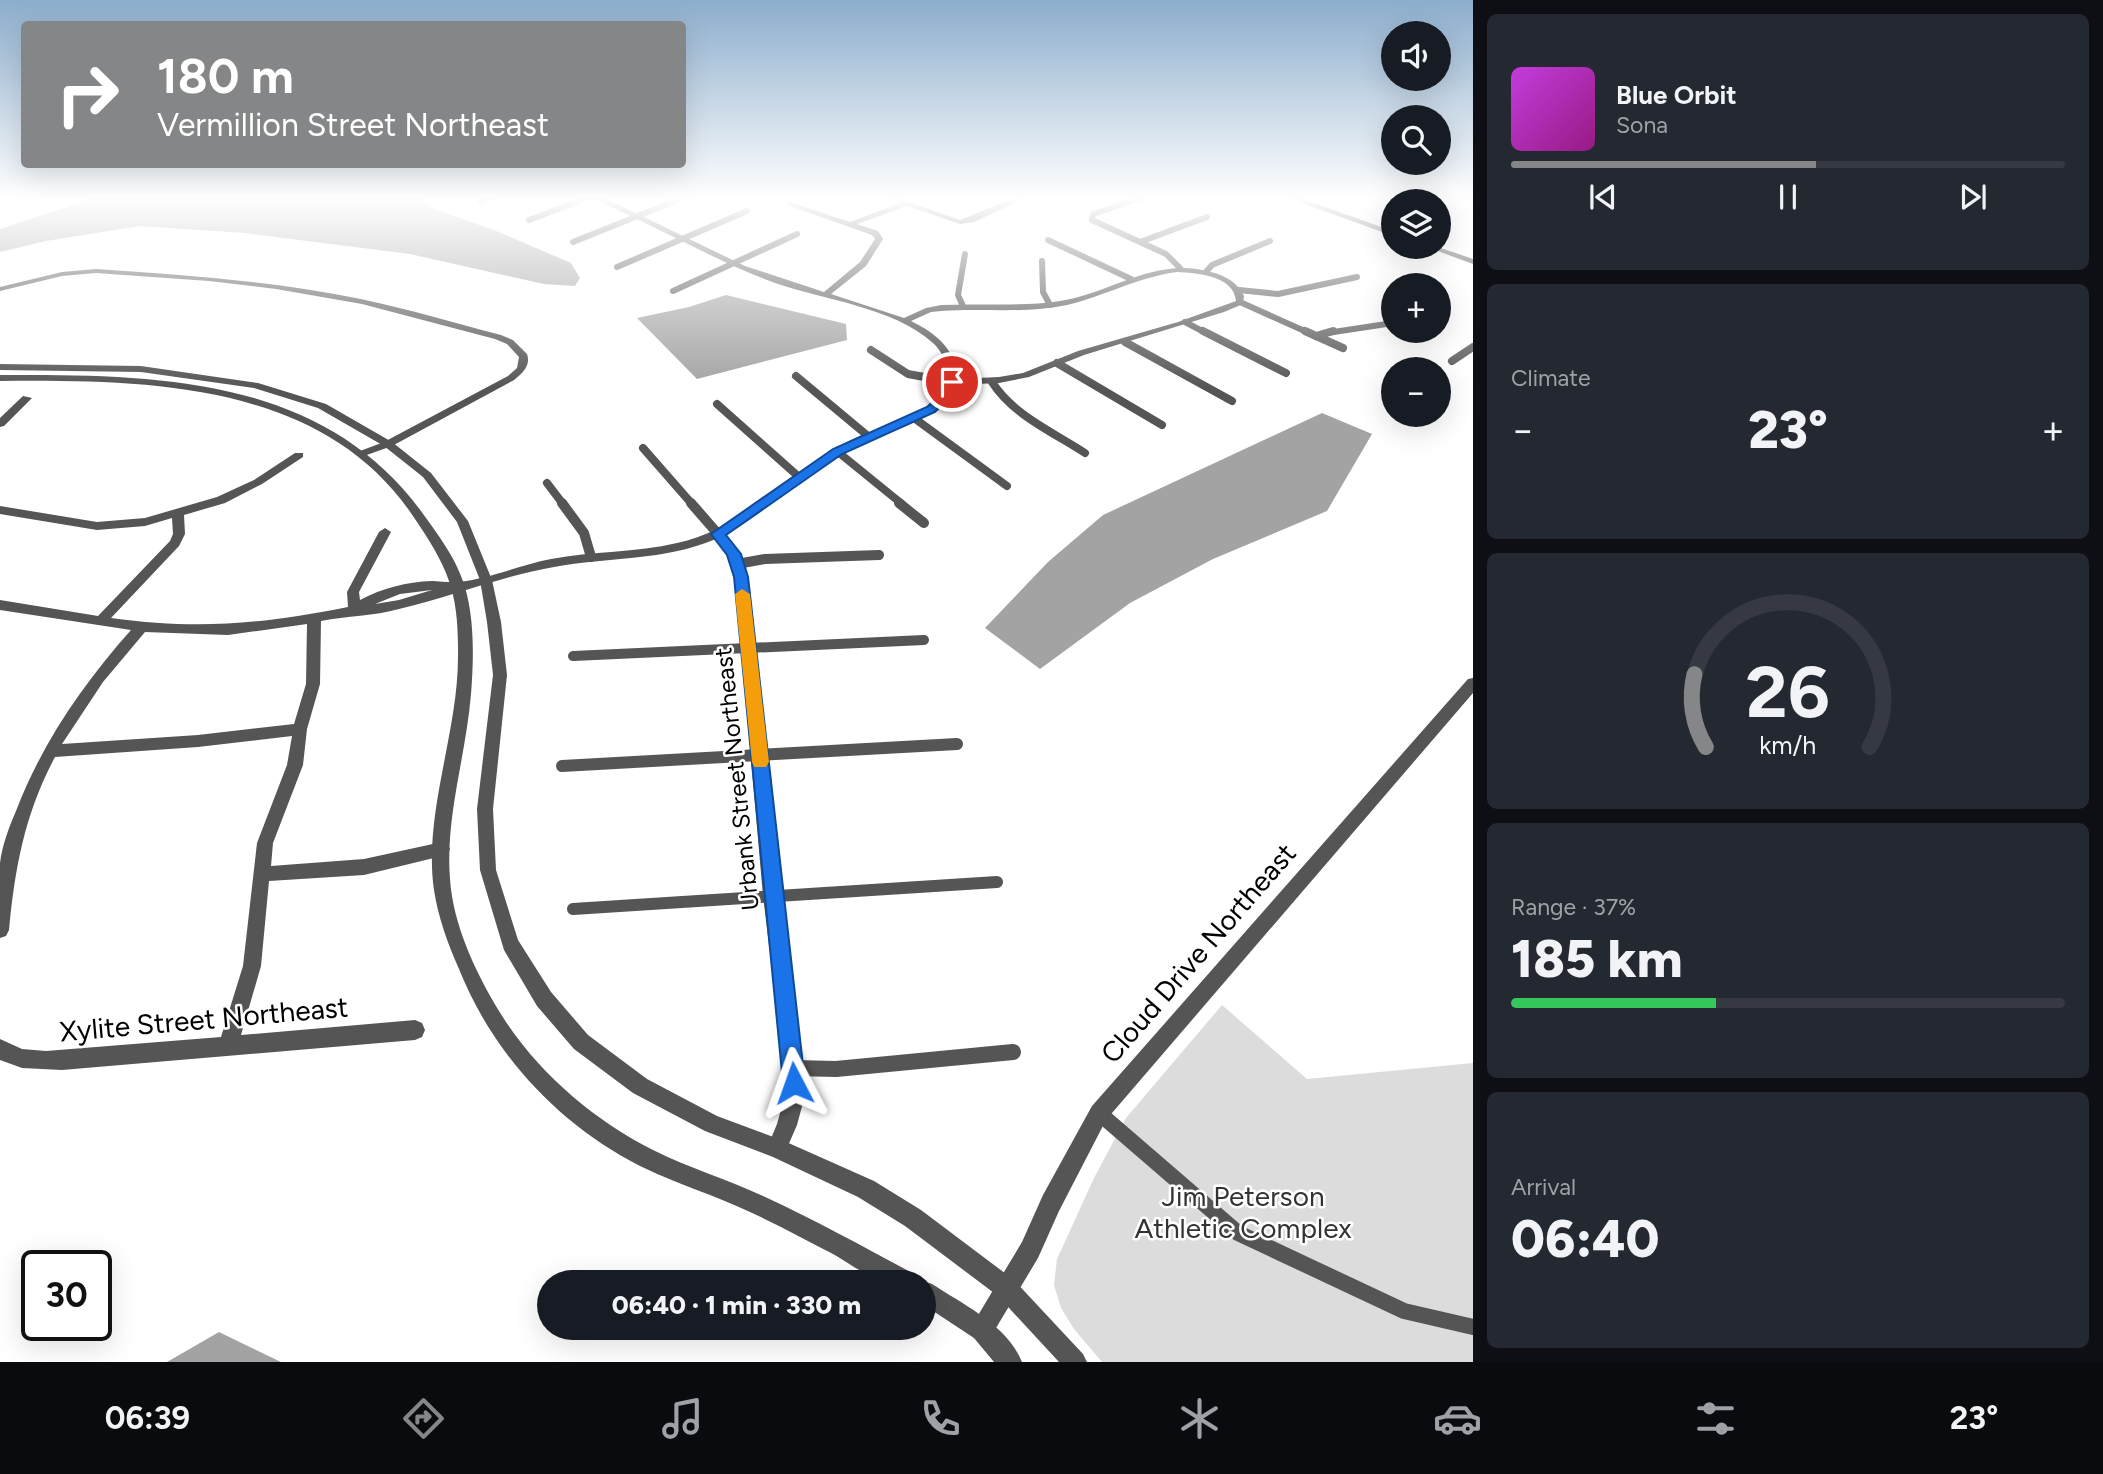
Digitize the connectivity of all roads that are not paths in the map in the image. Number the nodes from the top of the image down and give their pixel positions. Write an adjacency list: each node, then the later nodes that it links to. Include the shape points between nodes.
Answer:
1 (632, 261): 11 (lane)
2 (730, 261): 10 (street)
3 (740, 261): 10 (lane)
4 (866, 261): 19 (street)
5 (964, 261): 22 (lane, via 958,295)
6 (1042, 261): 21 (lane, via 1043,292)
7 (1092, 261): 15 (lane)
8 (1173, 261): 12 (lane)
9 (1223, 261): 13 (lane)
10 (735, 263): 18 (lane); 19 (street)
11 (617, 267)
12 (1180, 268): 13 (street); 15 (street)
13 (1206, 272): 17 (street)
14 (1357, 276): 17 (lane, via 1278,294)
15 (1132, 279): 21 (street)
16 (0, 289): 46 (street, via 96,271 242,282 362,302 498,337 524,356 524,364 511,378)
17 (1239, 290): 20 (street)
18 (673, 291)
19 (825, 295): 23 (street)
20 (1240, 302): 24 (street); 26 (lane)
21 (1050, 305): 22 (street)
22 (963, 306): 23 (street, via 929,310)
23 (905, 321): 37 (street, via 941,345 949,359)
24 (1185, 322): 27 (street); 34 (lane)
25 (1381, 325): 26 (lane)
26 (1316, 336): 29 (lane)
27 (1125, 342): 32 (street); 40 (lane)
28 (1473, 347): 31 (lane)
29 (1343, 348)
30 (871, 351): 37 (lane, via 899,372)
31 (1452, 361)
32 (1057, 363): 38 (street); 44 (lane)
33 (0, 367): 46 (street, via 141,369 220,378 322,406)
34 (1286, 373)
35 (796, 376): 45 (lane)
36 (0, 377): 49 (street, via 120,379 208,390 294,417)
37 (952, 382): 38 (street); 42 (street, via 931,409)
38 (992, 382): 50 (lane, via 1012,404)
39 (27, 398): 43 (street)
40 (1232, 401)
41 (717, 404): 52 (lane)
42 (914, 418): 45 (street); 54 (lane)
43 (0, 424)
44 (1162, 425)
45 (867, 436): 48 (street)
46 (388, 444): 49 (street); 63 (street, via 427,475 462,521)
47 (643, 448): 59 (lane)
48 (838, 452): 52 (street); 57 (lane)
49 (364, 453): 64 (street, via 416,505)
50 (1085, 453)
51 (299, 455): 56 (street, via 221,500)
52 (799, 477): 59 (street)
53 (547, 484): 61 (lane, via 584,533)
54 (1007, 486)
55 (0, 510): 56 (street, via 97,526 145,522)
56 (178, 513): 68 (street, via 175,544)
57 (924, 523)
58 (385, 532): 66 (street, via 353,592)
59 (718, 534): 61 (street, via 646,553); 62 (street, Urbank Street Northeast)
60 (879, 555): 62 (lane)
61 (591, 557): 63 (street)
62 (737, 564): 71 (street, Urbank Street Northeast)
63 (486, 580): 64 (street); 91 (street, via 500,675 485,808 488,870 510,944 544,999 581,1042 652,1092 712,1124)
64 (459, 586): 66 (street, via 402,604); 79 (street, via 466,651)
65 (0, 605): 68 (street)
66 (355, 610): 67 (street)
67 (314, 619): 69 (street, via 228,630); 74 (street, via 313,684)
68 (101, 621): 69 (street)
69 (141, 628): 76 (street, via 105,666)
70 (924, 640): 71 (lane)
71 (748, 646): 72 (lane); 77 (street, Urbank Street Northeast)
72 (573, 656)
73 (1473, 683): 90 (street, Cloud Drive Northeast)
74 (300, 729): 76 (street); 80 (street, via 295,765 265,842)
75 (957, 744): 77 (lane)
76 (52, 751): 84 (street, via 18,826 4,886)
77 (760, 753): 78 (lane); 82 (street, Urbank Street Northeast)
78 (562, 766)
79 (442, 849): 80 (street, via 364,867); 92 (street, via 445,905 481,998 533,1072 591,1122 634,1151 751,1201)
80 (260, 875): 86 (street, via 252,966)
81 (997, 882): 82 (lane)
82 (772, 896): 83 (lane); 89 (street, Urbank Street Northeast)
83 (573, 909)
84 (0, 930)
85 (415, 1030): 86 (street, Xylite Street Northeast)
86 (228, 1045): 87 (street, Xylite Street Northeast, via 62,1060 27,1060)
87 (0, 1049)
88 (1013, 1052): 89 (lane, via 836,1069)
89 (794, 1068): 91 (street, Urbank Street Northeast, via 794,1099)
90 (1099, 1113): 93 (street, Cloud Drive Northeast, via 1030,1250); 95 (lane, via 1238,1233 1404,1311)
91 (777, 1148): 93 (street, via 866,1189)
92 (883, 1270)
93 (1006, 1287): 96 (street, Cloud Drive Northeast); 98 (street)
94 (936, 1300): 96 (street)
95 (1473, 1327)
96 (982, 1330): 97 (street)
97 (1010, 1362)
98 (1076, 1362)

